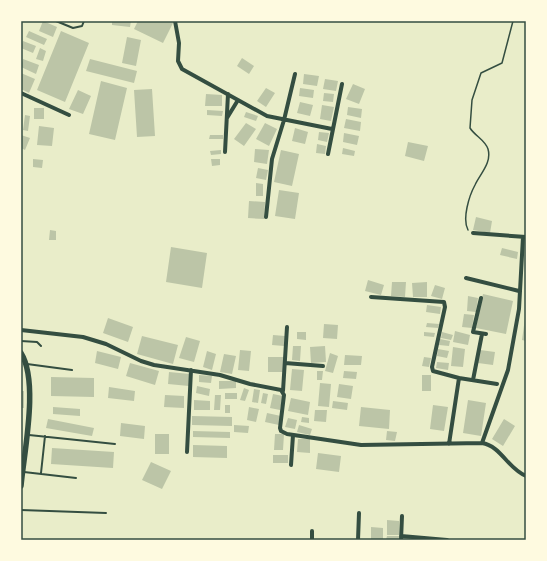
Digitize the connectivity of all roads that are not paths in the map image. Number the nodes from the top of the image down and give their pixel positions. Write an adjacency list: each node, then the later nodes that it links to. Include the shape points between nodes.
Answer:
1 (56, 21): 2 (lane, via 77,28 82,26)
2 (84, 21)
3 (175, 21): 7 (street, via 180,66)
4 (295, 74): 11 (street)
5 (342, 84): 12 (street)
6 (21, 93): 9 (street)
7 (228, 94): 8 (street); 10 (street)
8 (238, 100): 10 (street); 11 (street, via 267,116)
9 (69, 115)
10 (227, 118): 13 (street)
11 (284, 120): 12 (street); 15 (street, via 272,159)
12 (332, 129): 14 (street)
13 (225, 152)
14 (328, 154)
15 (266, 217)
16 (473, 233): 17 (street)
17 (524, 237): 19 (street)
18 (466, 278): 19 (street)
19 (519, 292): 39 (street, via 519,309 508,370)
20 (371, 297): 32 (street, via 444,302 432,367 437,373)
21 (480, 298): 33 (street, via 473,332 484,334)
22 (287, 327): 27 (street)
23 (21, 330): 31 (street, via 94,340 141,361)
24 (21, 341): 25 (lane, via 37,342)
25 (41, 346)
26 (21, 353): 28 (main road)
27 (285, 363): 29 (street); 35 (street)
28 (27, 364): 30 (lane); 36 (main road, via 30,397)
29 (323, 366)
30 (72, 370)
31 (191, 370): 35 (street); 42 (street)
32 (459, 378): 33 (street); 41 (street)
33 (473, 380): 34 (street)
34 (497, 384)
35 (283, 391): 37 (street, via 280,428 283,433)
36 (26, 434): 38 (lane); 44 (main road)
37 (293, 435): 41 (street, via 361,445); 43 (street)
38 (45, 436): 40 (lane); 45 (lane)
39 (482, 443): 41 (street); 46 (street, via 491,444 511,467)
40 (115, 444)
41 (448, 444)
42 (186, 452)
43 (291, 465)
44 (22, 472): 45 (lane); 48 (main road)
45 (41, 474): 47 (lane)
46 (526, 476)
47 (76, 478)
48 (21, 486)
49 (21, 510): 50 (lane)
50 (106, 513)
51 (359, 513): 56 (street)
52 (402, 516): 54 (street)
53 (312, 531): 55 (street)
54 (401, 538): 57 (street)
55 (312, 540)
56 (358, 540)
57 (447, 540)

